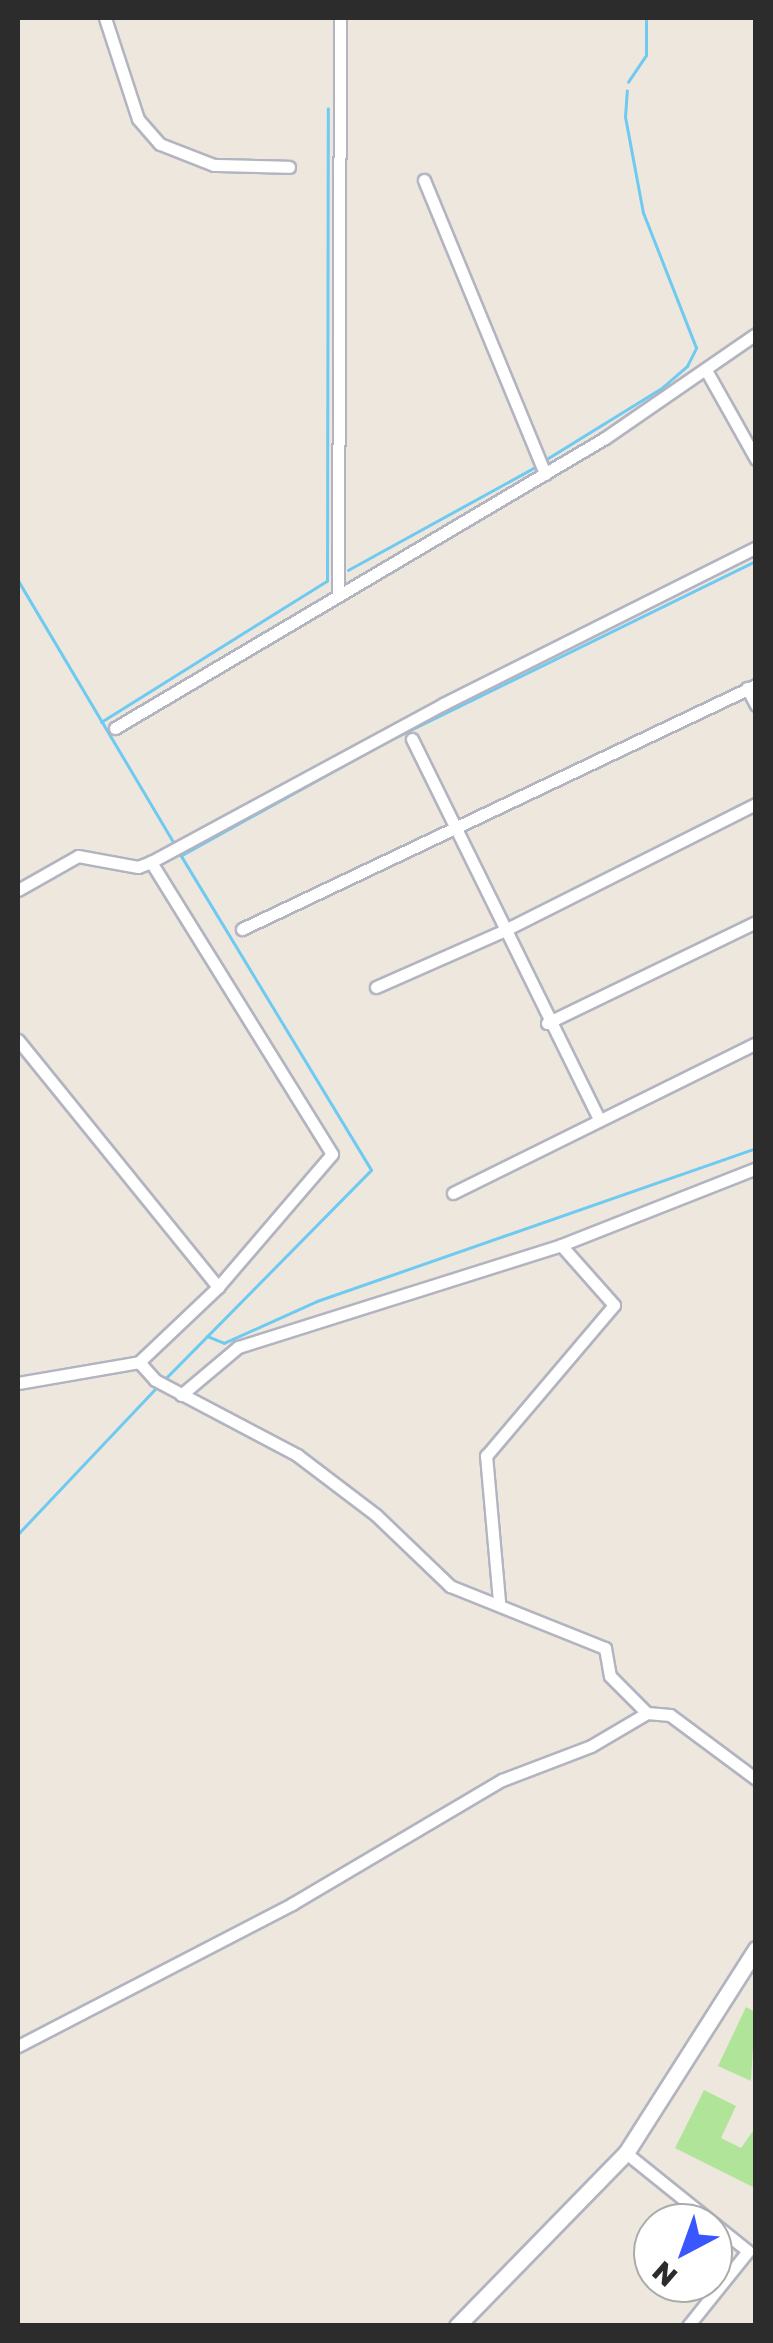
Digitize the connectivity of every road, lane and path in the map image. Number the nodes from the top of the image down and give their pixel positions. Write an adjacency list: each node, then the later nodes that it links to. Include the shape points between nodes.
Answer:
1 (105, 18): 3 (street, via 138,118 160,144 214,165)
2 (340, 18): 10 (street)
3 (289, 168)
4 (424, 180): 8 (street)
5 (756, 334): 6 (street)
6 (706, 370): 7 (street); 8 (street)
7 (756, 459)
8 (545, 474): 10 (street)
9 (756, 547): 17 (street)
10 (338, 596): 13 (street)
11 (751, 687): 12 (street); 16 (street)
12 (756, 705)
13 (115, 728)
14 (412, 739): 16 (street)
15 (756, 804): 21 (street)
16 (454, 829): 20 (street); 21 (street)
17 (150, 862): 18 (street, via 138,868 78,856); 30 (street, via 332,1154)
18 (18, 890)
19 (756, 922): 23 (street)
20 (242, 929)
21 (503, 932): 22 (street); 23 (street)
22 (376, 987)
23 (548, 1023): 26 (street)
24 (18, 1040): 30 (street)
25 (756, 1044): 26 (street)
26 (599, 1119): 28 (street)
27 (756, 1168): 29 (street)
28 (454, 1193)
29 (562, 1246): 33 (street, via 238,1348); 34 (street, via 614,1305 486,1456)
30 (218, 1287): 31 (street)
31 (138, 1362): 32 (street); 33 (street)
32 (18, 1382)
33 (180, 1395): 34 (street, via 298,1455 376,1515 450,1586)
34 (499, 1601): 35 (street, via 605,1648 610,1676)
35 (647, 1714): 36 (street, via 670,1715); 38 (street, via 591,1746 502,1780 309,1895)
36 (756, 1779)
37 (756, 1949): 39 (main road)
38 (18, 2046)
39 (626, 2153): 40 (main road); 41 (street, via 748,2250)
40 (457, 2326)
41 (688, 2326)

